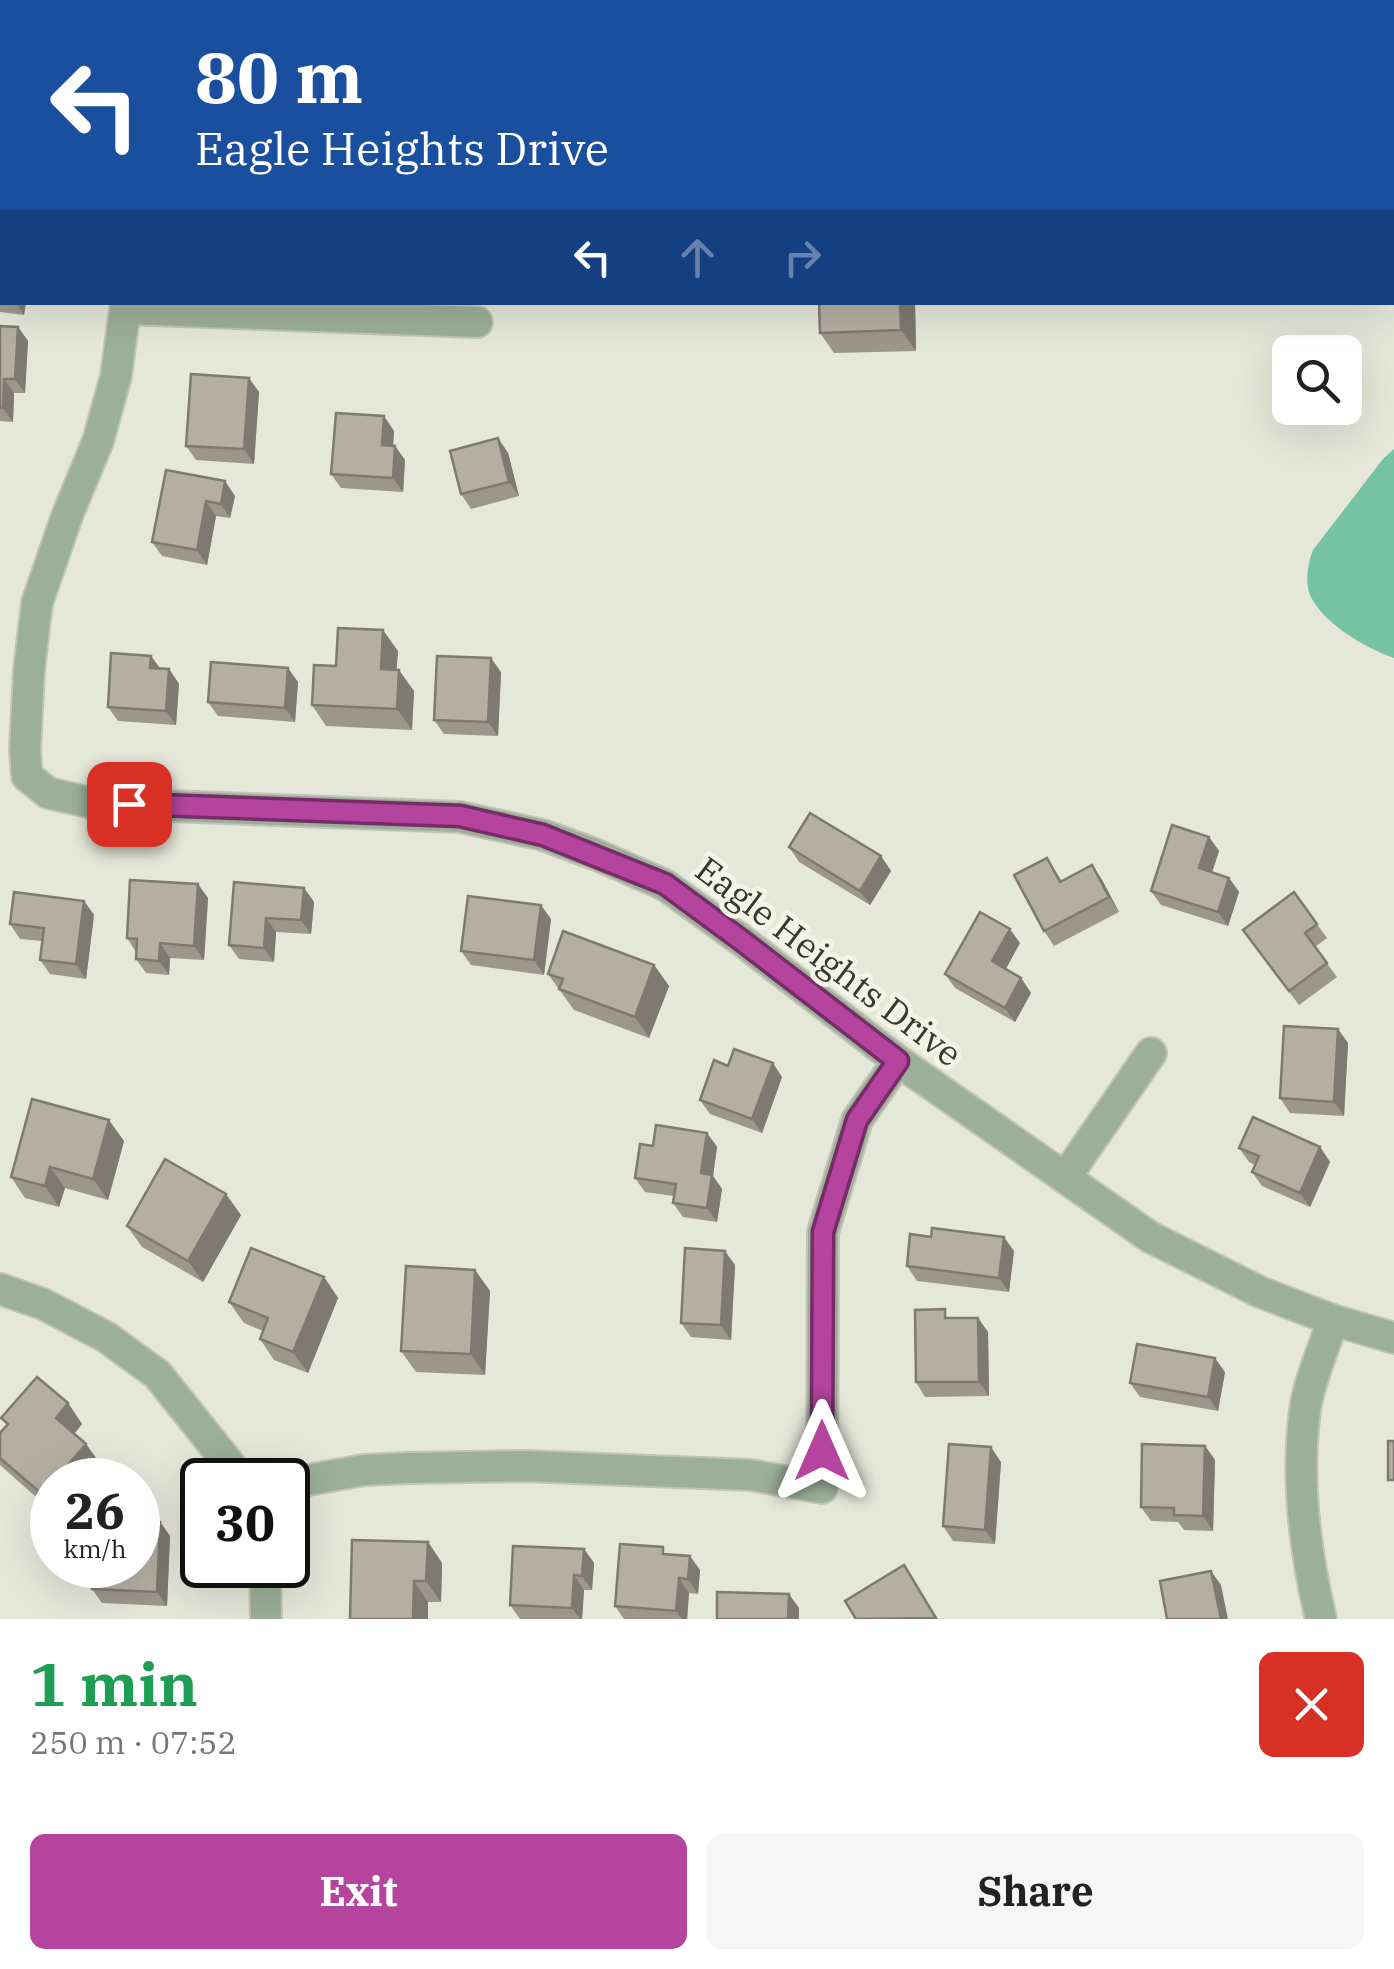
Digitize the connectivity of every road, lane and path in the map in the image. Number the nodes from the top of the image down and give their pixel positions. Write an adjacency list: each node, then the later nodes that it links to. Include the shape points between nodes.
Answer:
1 (126, 306): 2 (street); 4 (street, Eagle Heights Drive, via 98,441 37,603 27,776 48,793 92,802 460,816 543,835 665,884)
2 (477, 322)
3 (1151, 1053): 5 (street)
4 (898, 1061): 5 (street, Eagle Heights Drive); 10 (street, via 857,1120 823,1232 822,1488 751,1475 525,1466 364,1470)
5 (1065, 1178): 7 (street, Eagle Heights Drive, via 1150,1237)
6 (0, 1290): 9 (street, via 106,1337 157,1374)
7 (1332, 1320): 8 (street, Eagle Heights Drive); 13 (street, via 1305,1407 1303,1461 1304,1527)
8 (1394, 1338)
9 (226, 1458)
10 (310, 1480)
11 (265, 1588): 12 (street)
12 (266, 1619)
13 (1321, 1619)

